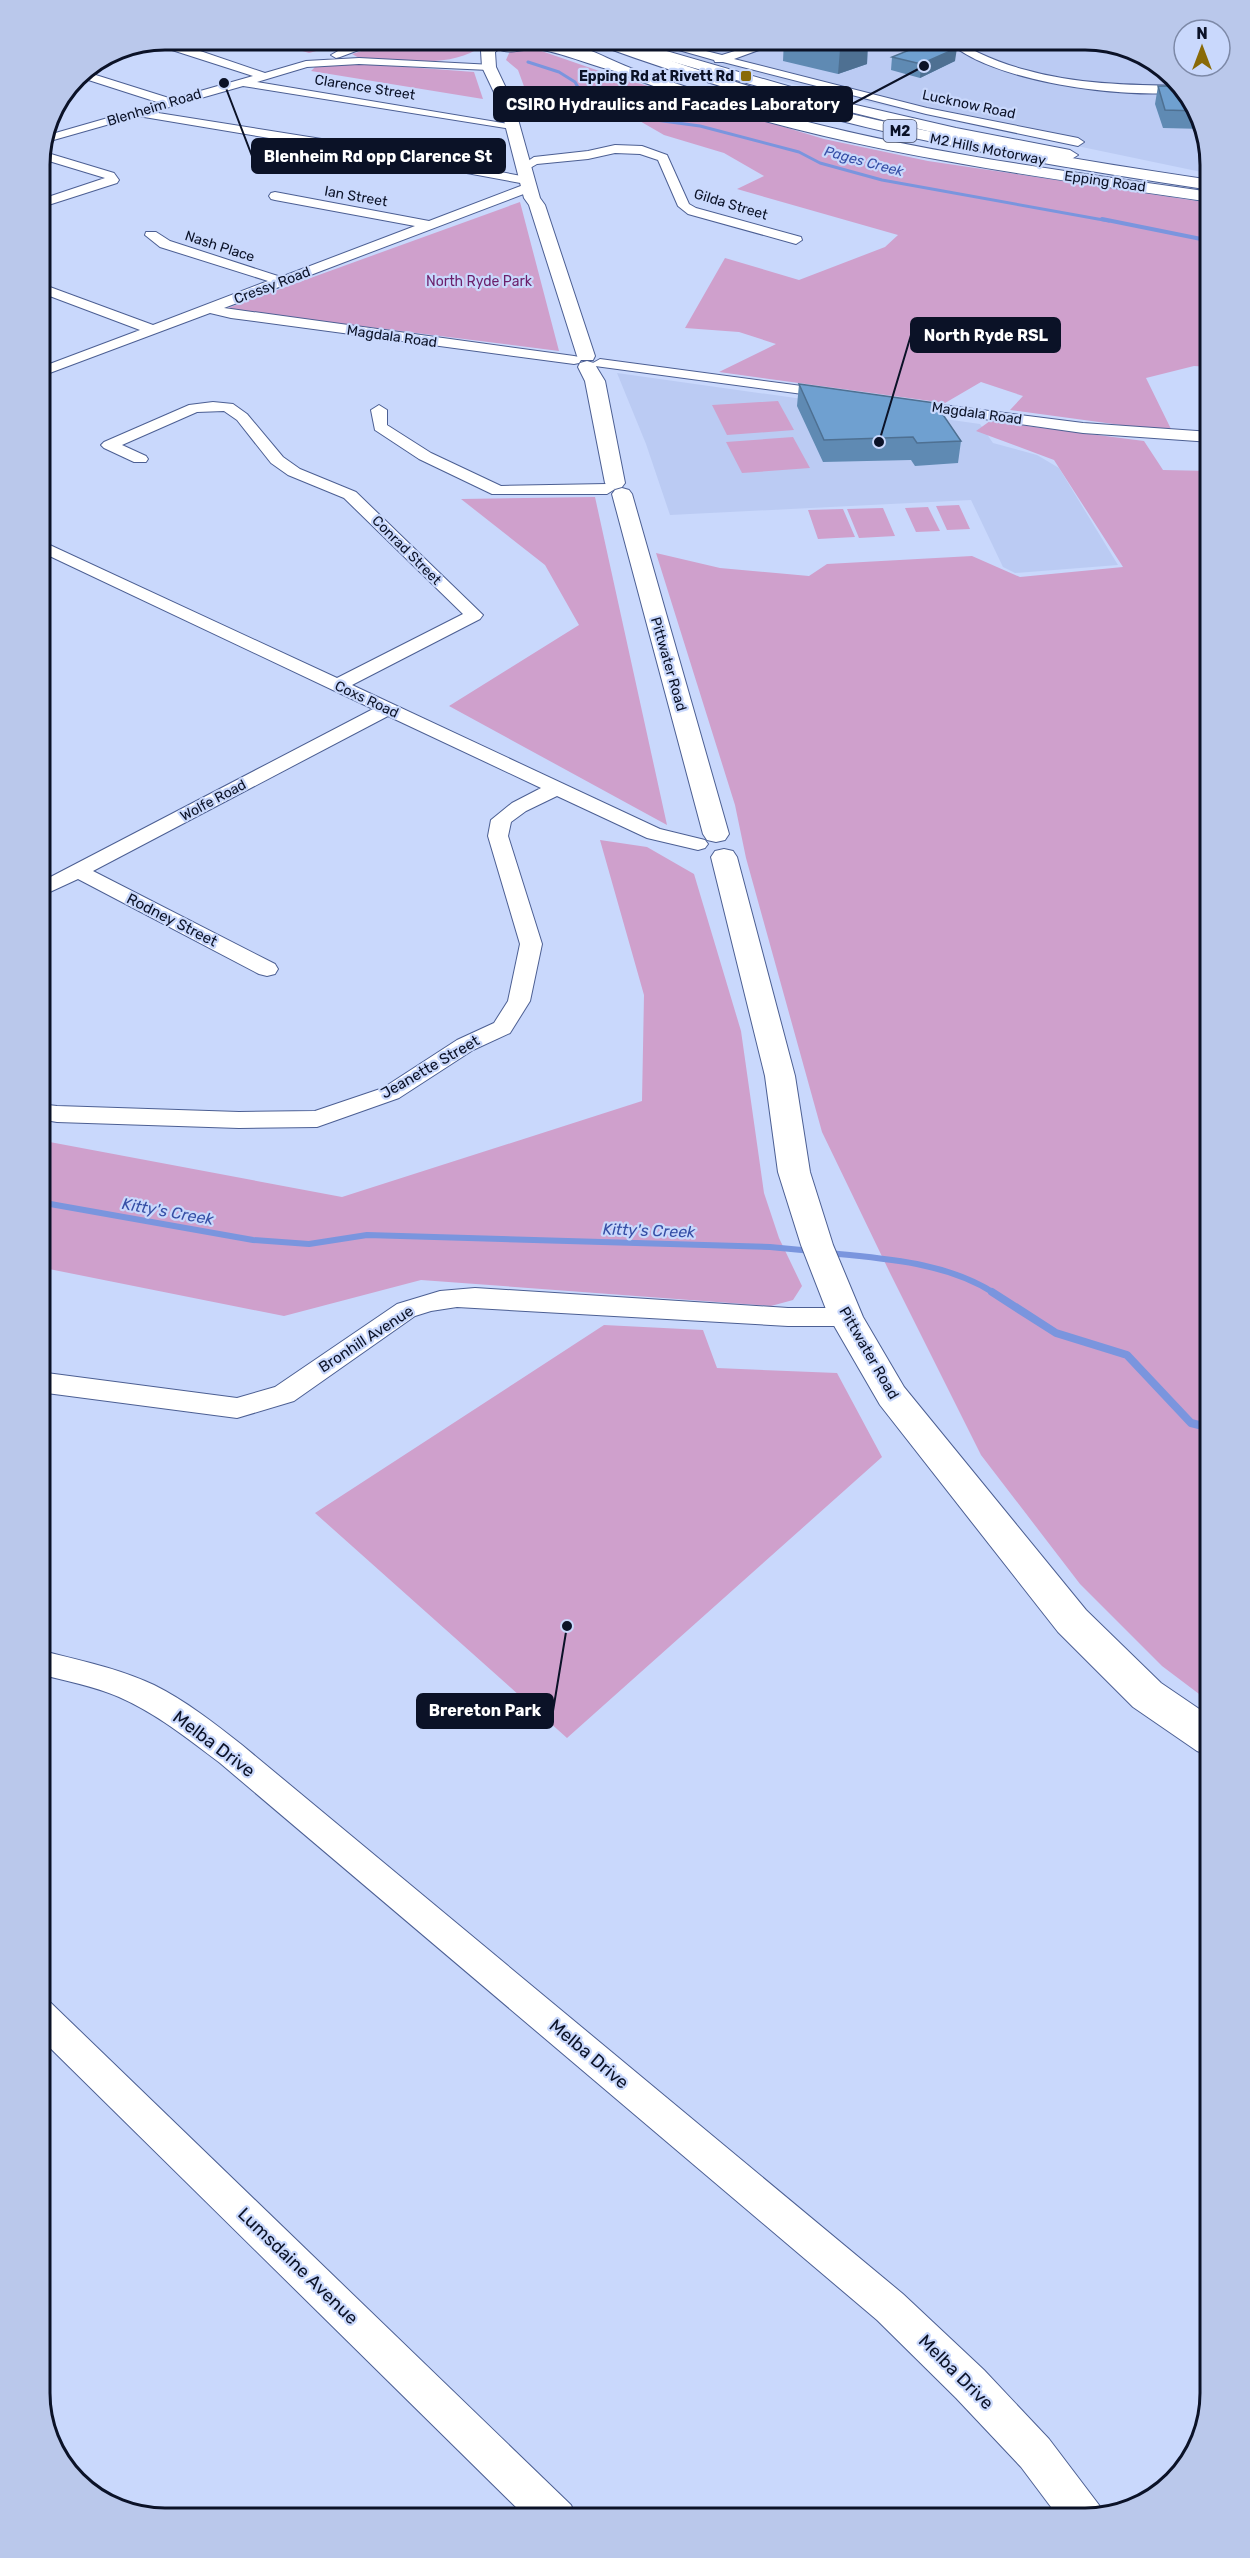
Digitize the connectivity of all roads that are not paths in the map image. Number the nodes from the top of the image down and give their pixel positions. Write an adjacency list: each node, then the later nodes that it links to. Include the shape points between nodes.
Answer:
1 (182, 50): 17 (street)
2 (347, 50): 13 (street, Blenheim Road, via 335,57)
3 (481, 50): 14 (main road)
4 (502, 50): 14 (main road)
5 (558, 50): 16 (main road)
6 (574, 50): 16 (main road, Epping Road)
7 (610, 50): 32 (main road, M2 Hills Motorway / M2, via 681,77 800,113 925,142)
8 (631, 50): 33 (main road, M2 Hills Motorway / M2, via 734,88 860,122 999,152)
9 (652, 50): 15 (main road, Epping Road)
10 (676, 50): 15 (street, Lucknow Road)
11 (756, 50): 15 (street)
12 (964, 50): 20 (street, via 996,64 1055,79)
13 (336, 61): 14 (street, Blenheim Road); 17 (street, Blenheim Road)
14 (492, 63): 24 (main road, Pittwater Road); 31 (main road, Pittwater Road, via 518,104)
15 (718, 65): 28 (street, Lucknow Road); 30 (main road, Epping Road, via 907,122)
16 (611, 66): 22 (main road, Epping Road)
17 (261, 75): 19 (street, Blenheim Road)
18 (91, 77): 21 (street)
19 (240, 82): 21 (street, Blenheim Road); 24 (street, Clarence Street, via 485,122)
20 (1172, 89)
21 (169, 102): 23 (street, Blenheim Road)
22 (727, 104): 32 (main road, M2, via 928,149); 35 (main road, Epping Road, via 819,130 918,151)
23 (136, 112): 26 (street, Blenheim Road); 31 (street)
24 (512, 123): 31 (main road, Pittwater Road)
25 (56, 127): 26 (street)
26 (71, 132): 27 (street, Blenheim Road)
27 (53, 137)
28 (1078, 142)
29 (50, 157): 37 (street, via 113,180)
30 (1200, 177)
31 (529, 178): 38 (street, Cressy Road, via 516,195); 40 (street, Gilda Street, via 612,145 642,150 663,158 684,206); 45 (main road, Pittwater Road)
32 (1125, 179): 34 (main road, M2)
33 (1200, 183)
34 (1200, 189)
35 (1200, 195)
36 (275, 196): 38 (street, Ian Street)
37 (50, 200)
38 (432, 225): 41 (street, Cressy Road)
39 (151, 235): 41 (street, Nash Place, via 165,244)
40 (796, 240)
41 (281, 281): 43 (street, Cressy Road)
42 (50, 291): 44 (street)
43 (212, 309): 44 (street, Cressy Road); 45 (street, Magdala Road)
44 (153, 330): 46 (street, Cressy Road)
45 (587, 362): 47 (street, Magdala Road); 52 (main road, Pittwater Road, via 595,381)
46 (50, 366)
47 (849, 396)
48 (884, 401): 50 (street, Magdala Road, via 1095,429)
49 (379, 410): 52 (street, via 380,427 425,456 498,491)
50 (1200, 436)
51 (140, 459): 54 (street, Conrad Street, via 109,445 219,401 242,417 285,466 350,495 474,615)
52 (614, 489): 57 (main road, Pittwater Road)
53 (50, 550): 54 (street, Coxs Road)
54 (338, 685): 55 (street, Coxs Road)
55 (387, 709): 56 (street, Coxs Road); 58 (street, Wolfe Road)
56 (557, 788): 57 (street, Coxs Road, via 654,834); 61 (street, Jeanette Street, via 501,819 498,836 531,944 519,1001 502,1028 465,1045 391,1093 317,1119)
57 (713, 845): 62 (main road, Pittwater Road, via 780,1076 794,1172)
58 (78, 871): 59 (street, Wolfe Road); 60 (street, Rodney Street)
59 (50, 885)
60 (267, 969)
61 (50, 1113)
62 (846, 1317): 63 (street, Bronhill Avenue, via 446,1298 406,1310 284,1394 237,1408); 65 (main road, Pittwater Road, via 892,1396 1072,1621 1148,1695)
63 (50, 1383)
64 (50, 1665): 68 (street, Melba Drive, via 130,1689 166,1708 231,1754 890,2307 1035,2453)
65 (1200, 1731)
66 (50, 2025): 67 (street, Lumsdaine Avenue)
67 (546, 2508)
68 (1077, 2508)

